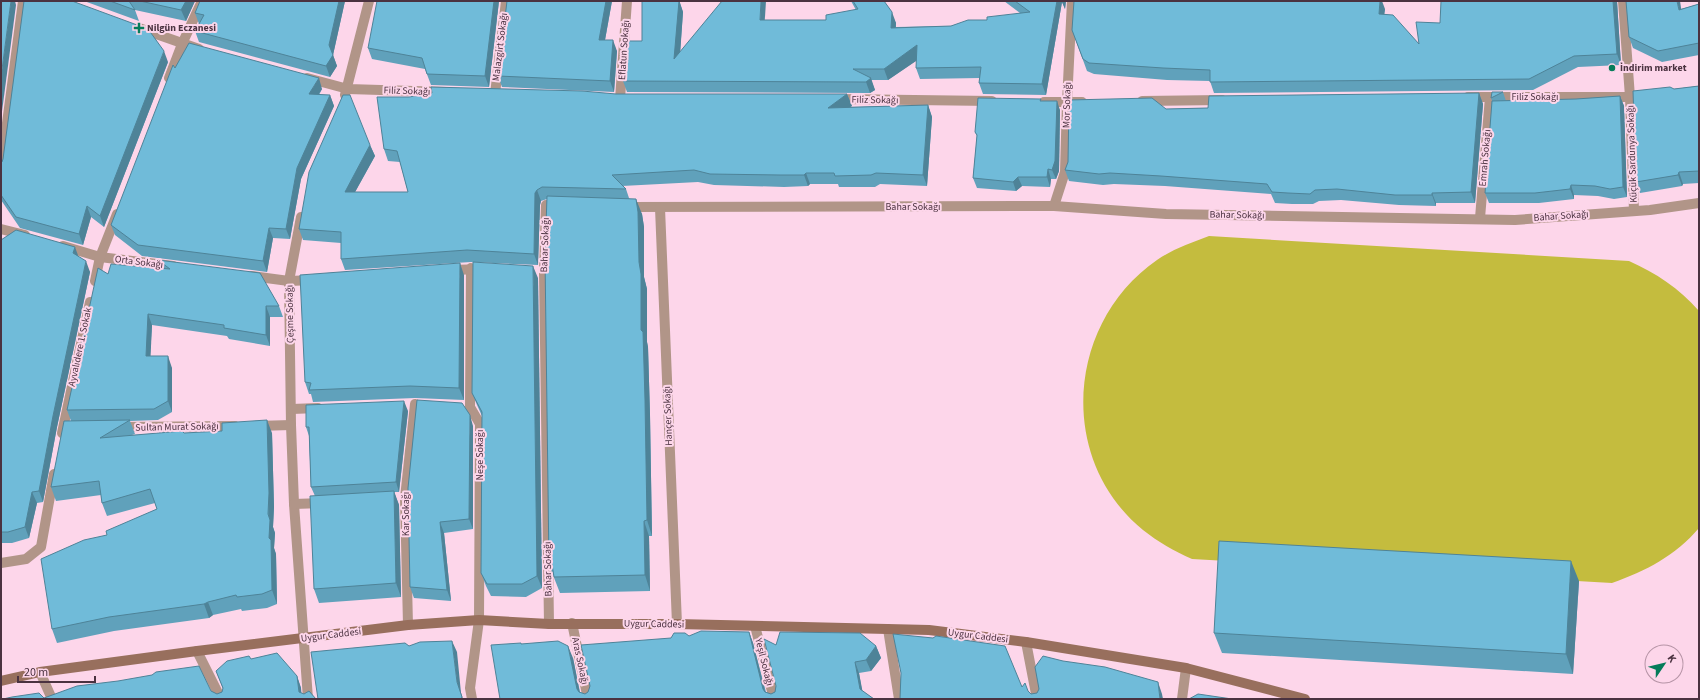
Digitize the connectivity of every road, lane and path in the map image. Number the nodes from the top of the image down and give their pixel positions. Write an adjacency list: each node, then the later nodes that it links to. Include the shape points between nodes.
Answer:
1 (23, 1): 29 (street)
2 (202, 1): 9 (street)
3 (369, 1): 13 (street)
4 (506, 1): 15 (street, Malazgirt Sokağı)
5 (627, 1): 19 (street, Eflatun Sokağı, via 624,99)
6 (1072, 1): 26 (street, Mor Sokağı)
7 (1623, 1): 20 (street, Küçük Sardunya Sokağı)
8 (130, 25): 9 (street)
9 (182, 44): 10 (street); 12 (street)
10 (212, 52)
11 (295, 75): 13 (street, Filiz Sokağı)
12 (165, 88)
13 (348, 89): 14 (street, Filiz Sokağı); 28 (street)
14 (456, 93)
15 (494, 94)
16 (1653, 94): 20 (street, Filiz Sokağı)
17 (1459, 97): 18 (street, Filiz Sokağı)
18 (1490, 97): 20 (street, Filiz Sokağı); 38 (street, Emrah Sokağı)
19 (607, 98)
20 (1630, 98): 37 (street, Küçük Sardunya Sokağı)
21 (827, 99): 23 (street, Filiz Sokağı)
22 (1233, 99): 24 (street)
23 (1003, 101)
24 (1130, 101)
25 (1035, 102): 26 (street)
26 (1066, 102): 27 (street); 34 (street, Mor Sokağı, via 1065,172)
27 (1090, 102)
28 (342, 103)
29 (1, 169)
30 (1699, 203): 37 (street, Bahar Sokağı)
31 (303, 204): 49 (street, Çeşme Sokağı)
32 (120, 205): 42 (street, Ayvalıdere 1. Sokak)
33 (566, 205): 62 (street, Bahar Sokağı, via 546,205 540,271)
34 (1054, 206): 36 (street, Bahar Sokağı); 38 (street, Bahar Sokağı, via 1166,214)
35 (616, 207): 36 (street, Bahar Sokağı)
36 (660, 208): 63 (street, Hançer Sokağı)
37 (1634, 211): 38 (street, Bahar Sokağı, via 1515,220)
38 (1480, 218)
39 (1, 229): 40 (street)
40 (32, 237)
41 (54, 244): 42 (street, Orta Sokağı)
42 (100, 257): 43 (street, Orta Sokağı); 55 (street, Ayvalıdere 1. Sokak, via 66,428)
43 (187, 268)
44 (471, 268): 45 (street); 46 (street); 60 (street, Neşe Sokağı, via 466,407 480,424)
45 (500, 269)
46 (439, 270)
47 (242, 275): 49 (street)
48 (321, 279): 49 (street)
49 (290, 281): 52 (street, Çeşme Sokağı)
50 (415, 404): 64 (street, Kar Sokağı, via 401,498)
51 (330, 408): 52 (street)
52 (292, 410): 53 (street, Çeşme Sokağı)
53 (291, 426): 54 (street, Sultan Murat Sokağı); 58 (street, Çeşme Sokağı)
54 (110, 428)
55 (60, 443)
56 (56, 465): 59 (street, via 41,547 26,559)
57 (333, 502): 58 (street)
58 (294, 504): 67 (street, Çeşme Sokağı)
59 (1, 563)
60 (479, 620): 62 (main road, Uygur Caddesi); 64 (main road, Uygur Caddesi); 76 (street, Neşe Sokağı, via 470,688)
61 (572, 623): 62 (main road, Uygur Caddesi); 63 (main road, Uygur Caddesi); 77 (street, Aras Sokağı)
62 (549, 624)
63 (677, 624): 65 (main road, Uygur Caddesi)
64 (408, 625): 67 (main road, Uygur Caddesi)
65 (755, 626): 66 (main road, Uygur Caddesi); 78 (street, Yeşil Sokağı)
66 (888, 629): 68 (main road, Uygur Caddesi, via 929,630); 79 (street)
67 (304, 639): 69 (main road, Uygur Caddesi); 75 (street, Çeşme Sokağı)
68 (1026, 642): 70 (main road, Uygur Caddesi); 80 (street)
69 (196, 651): 71 (main road, Uygur Caddesi); 74 (street)
70 (1186, 668): 81 (street); 82 (main road, Uygur Caddesi)
71 (40, 672): 72 (main road, Uygur Caddesi); 73 (street)
72 (1, 681)
73 (52, 699)
74 (221, 699)
75 (308, 699)
76 (472, 699)
77 (588, 699)
78 (774, 699)
79 (899, 699)
80 (1037, 699)
81 (1182, 699)
82 (1305, 699)

